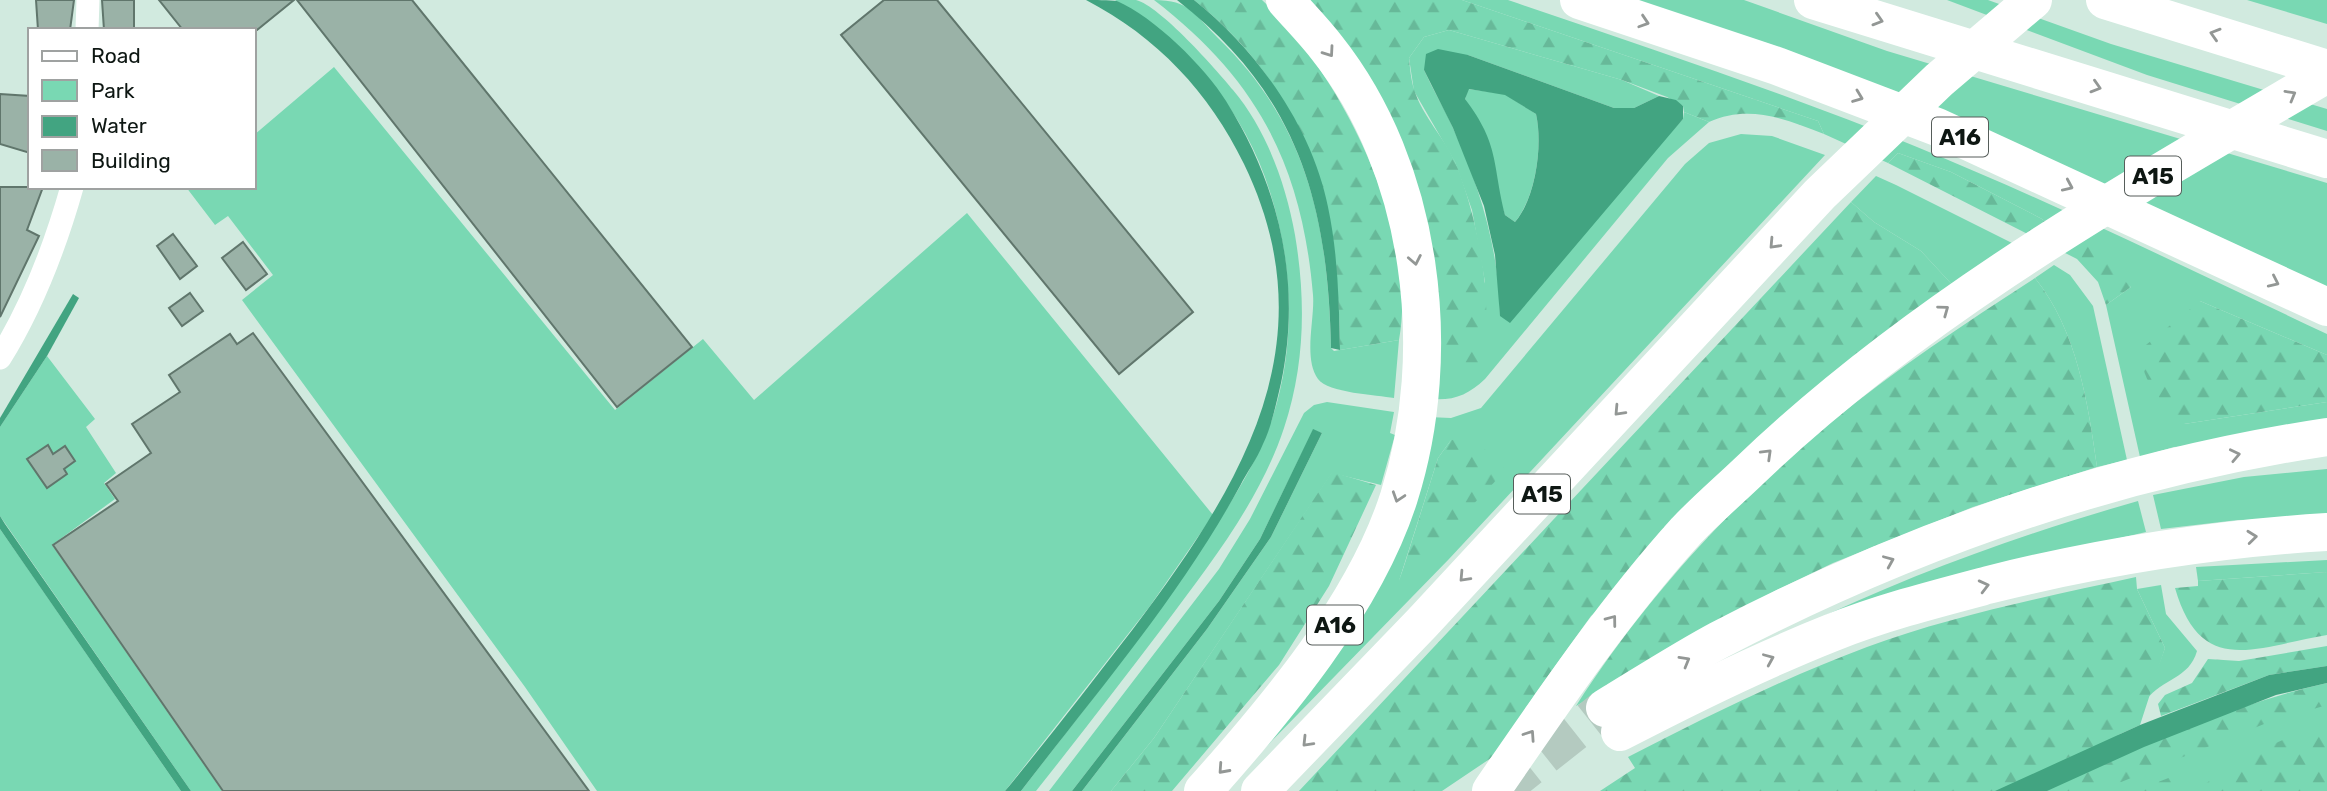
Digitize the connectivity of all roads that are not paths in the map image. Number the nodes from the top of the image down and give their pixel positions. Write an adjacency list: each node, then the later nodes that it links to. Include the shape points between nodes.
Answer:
1 (88, 0): 7 (street)
2 (1285, 0): 15 (highway, A16, one-way to 15, via 1328,49 1370,117 1406,213 1421,287 1423,337 1416,431 1399,498 1373,558 1335,625)
3 (1579, 0): 11 (highway, A16, one-way to 11, via 1777,66 1937,127)
4 (1813, 0): 9 (highway, one-way to 9)
5 (2034, 0): 16 (highway, A15, one-way to 16, via 1939,80 1820,194)
6 (2105, 0): 8 (highway, one-way to 6)
7 (88, 28)
8 (2327, 72): 17 (highway, A15, one-way to 8, via 1625,603 1688,529 1783,438 1898,343 1981,284)
9 (2327, 159)
10 (71, 189): 12 (street, via 55,247)
11 (2327, 307)
12 (0, 358)
13 (2327, 438): 14 (highway, one-way to 14, via 2168,468 1982,524 1847,579 1718,641 1612,720 1833,632 1944,596 2131,552)
14 (2327, 532)
15 (1203, 791)
16 (1260, 791)
17 (1491, 791)

